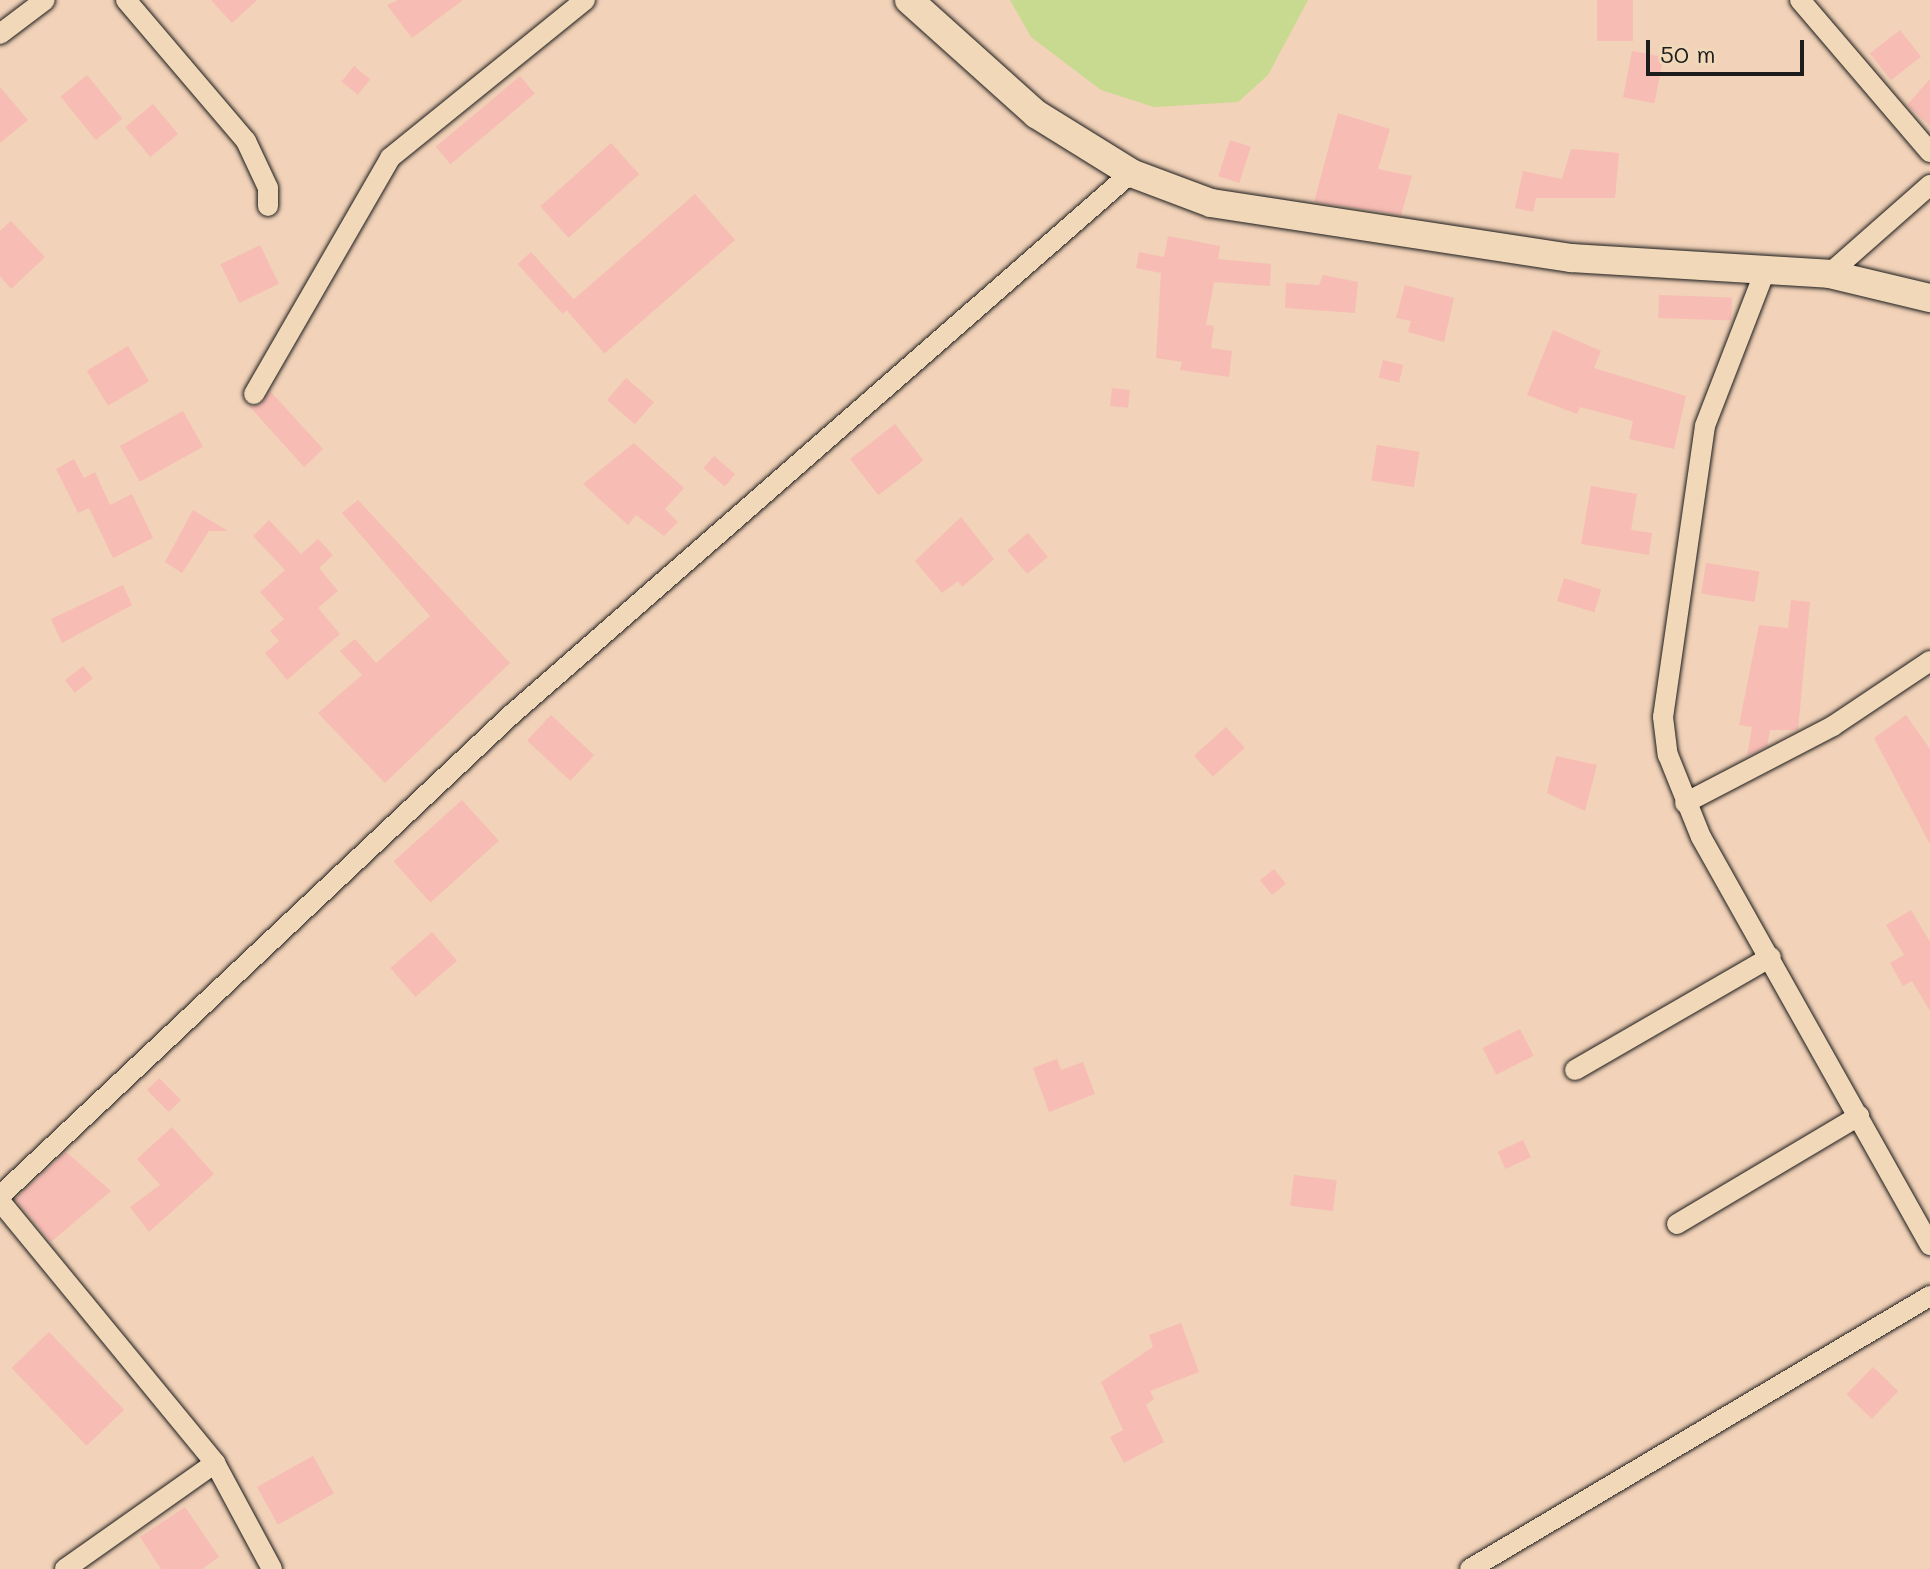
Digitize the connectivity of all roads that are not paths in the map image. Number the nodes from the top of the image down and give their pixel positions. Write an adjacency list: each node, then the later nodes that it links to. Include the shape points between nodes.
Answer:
1 (45, 0): 6 (street)
2 (126, 0): 10 (street, via 246,141 268,188)
3 (585, 0): 14 (street, via 390,158)
4 (909, 0): 8 (main road, via 1036,114)
5 (1800, 0): 7 (street)
6 (0, 34)
7 (1930, 152)
8 (1131, 173): 11 (main road, via 1211,203 1291,219 1571,258); 20 (street, via 511,715)
9 (1930, 185): 12 (street)
10 (268, 206)
11 (1765, 271): 12 (main road); 16 (street, via 1711,403 1681,573 1663,717)
12 (1829, 274): 13 (main road)
13 (1930, 298)
14 (254, 394)
15 (1930, 661): 16 (street, via 1833,726)
16 (1685, 803): 17 (street)
17 (1771, 957): 18 (street); 19 (street)
18 (1575, 1070)
19 (1859, 1116): 21 (street); 22 (street)
20 (0, 1199): 24 (street)
21 (1677, 1224)
22 (1930, 1245)
23 (1930, 1296): 27 (street)
24 (215, 1463): 25 (street); 26 (street)
25 (65, 1569)
26 (272, 1569)
27 (1470, 1569)

